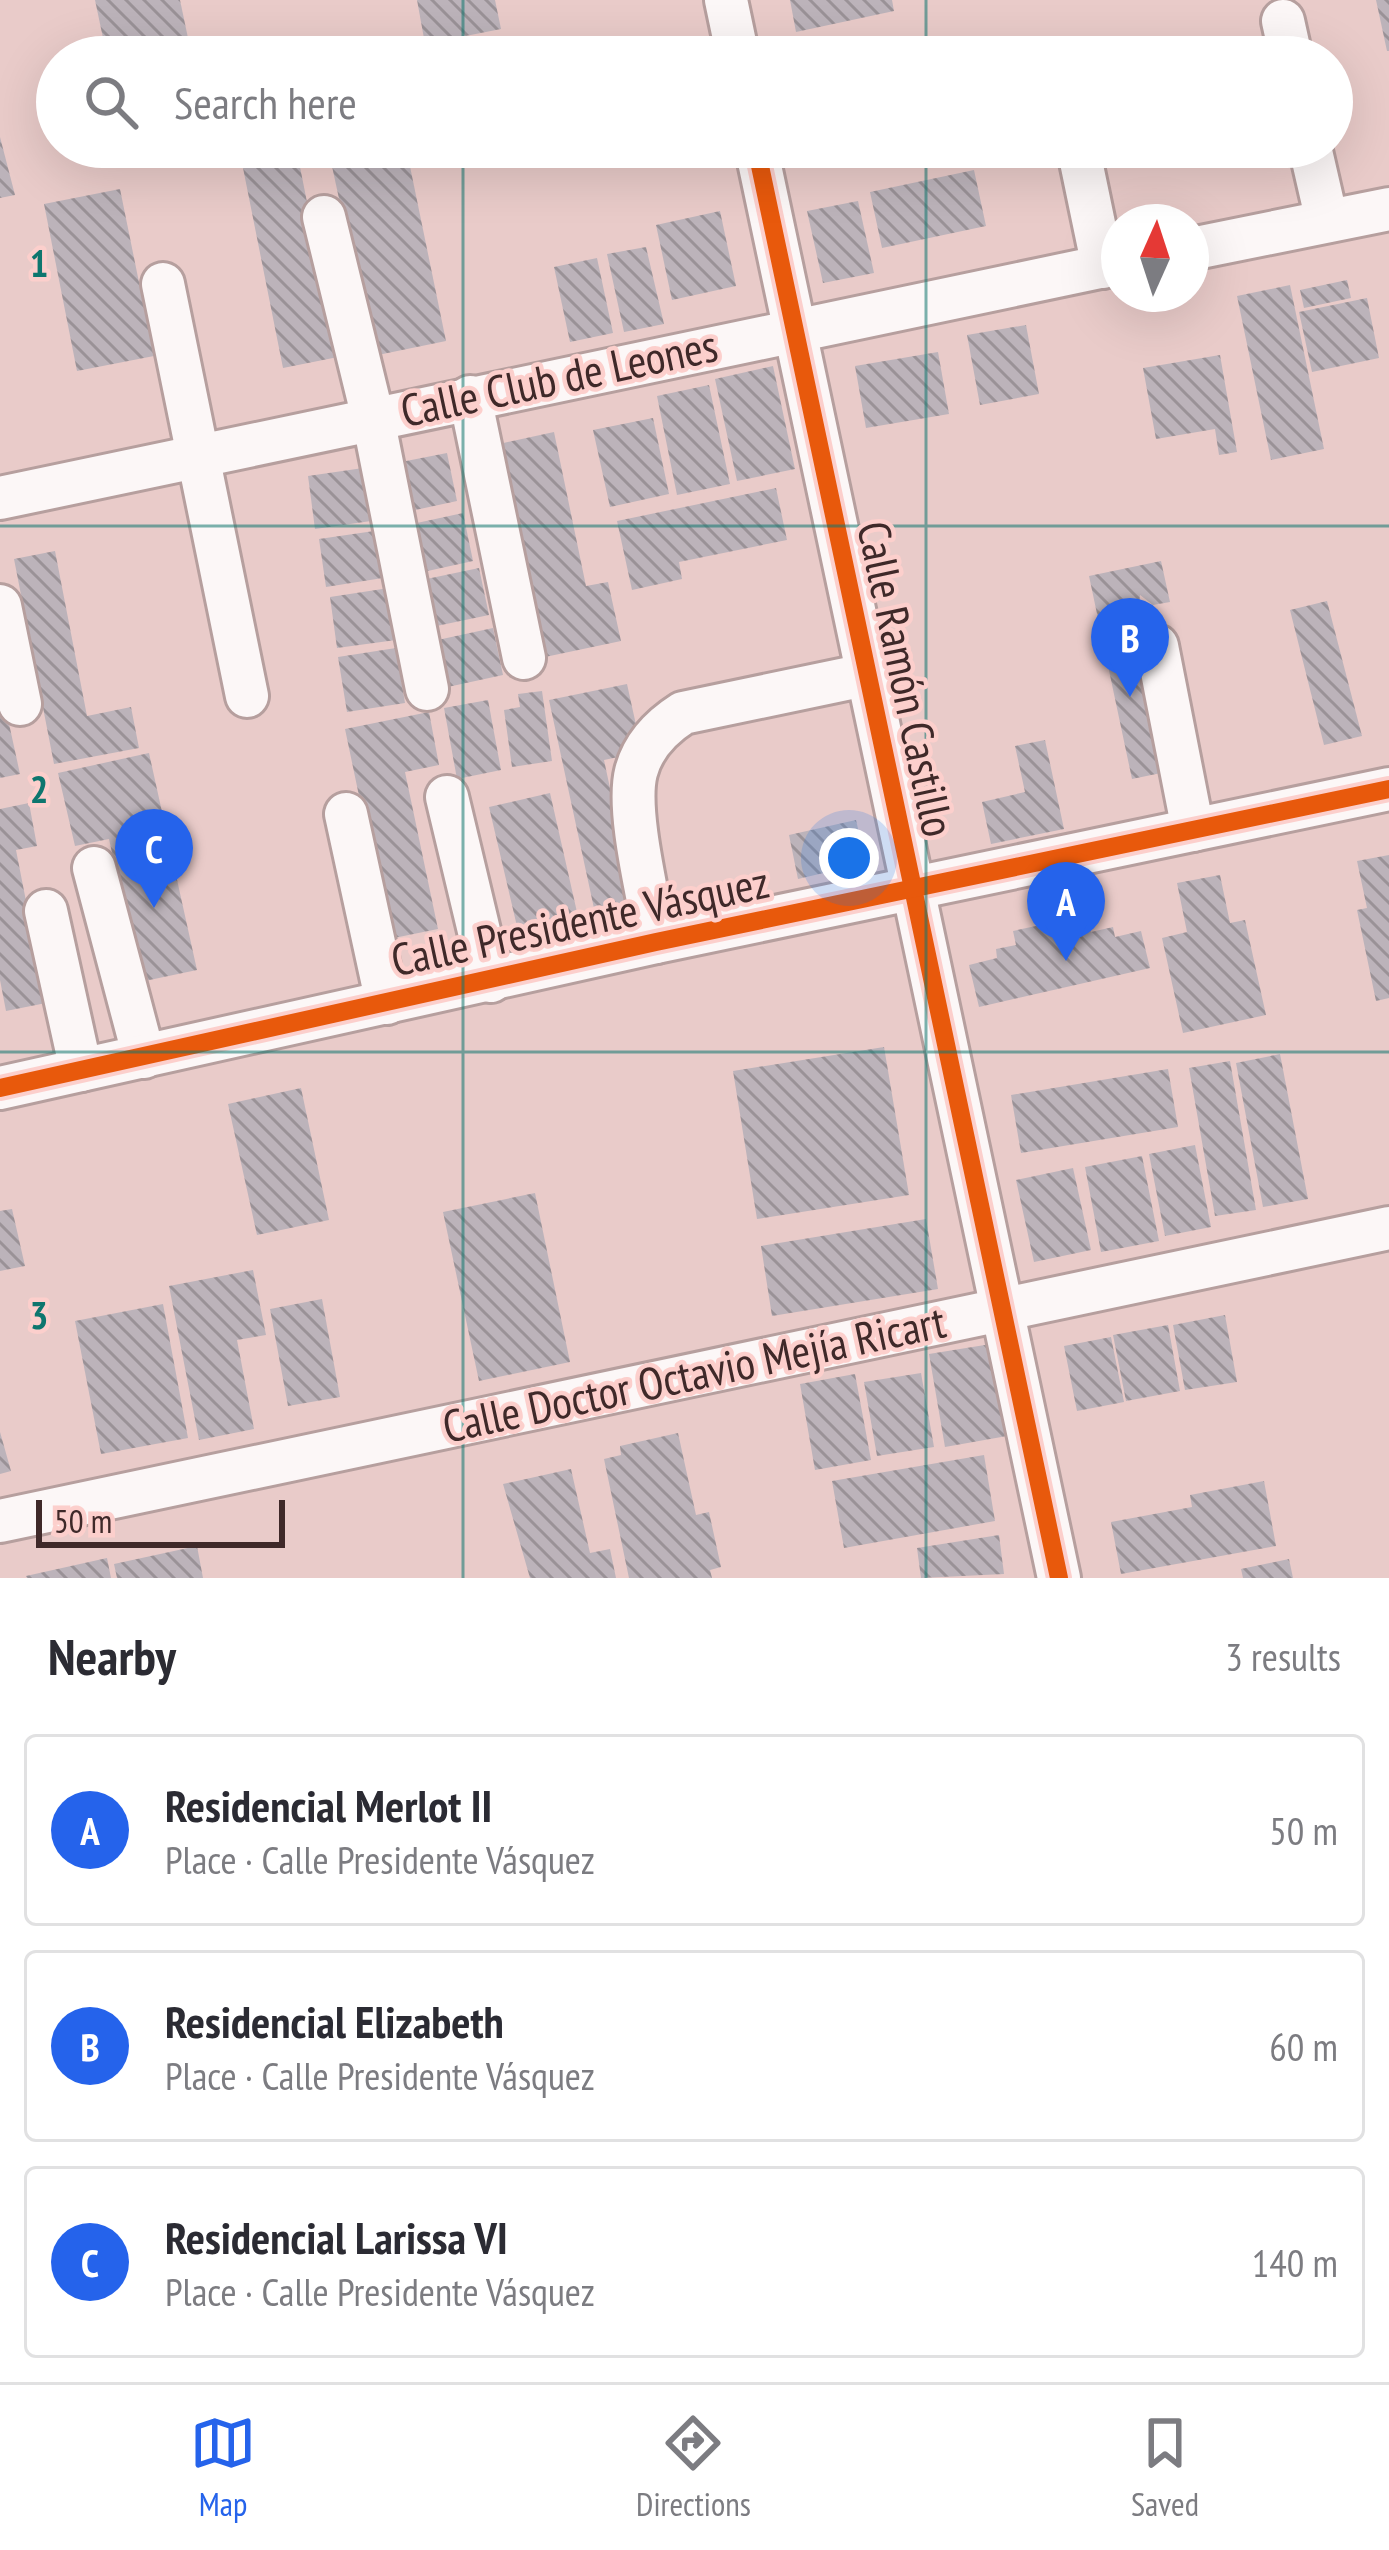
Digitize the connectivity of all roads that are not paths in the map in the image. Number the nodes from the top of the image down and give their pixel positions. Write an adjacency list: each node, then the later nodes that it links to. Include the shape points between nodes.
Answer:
1 (726, 0): 2 (street)
2 (734, 36)
3 (760, 168): 13 (street, Calle Ramón Castillo)
4 (1084, 168): 9 (street)
5 (1315, 168): 8 (street)
6 (1389, 209): 8 (street)
7 (324, 218): 15 (street)
8 (1327, 221): 10 (street)
9 (1101, 229)
10 (1209, 245)
11 (1101, 267): 13 (street, Calle Club de Leones)
12 (163, 284): 16 (street)
13 (792, 329): 14 (street, Calle Club de Leones); 21 (street, Calle Ramón Castillo)
14 (470, 398): 15 (street, Calle Club de Leones); 20 (street)
15 (373, 418): 16 (street, Calle Club de Leones); 22 (street)
16 (198, 455): 17 (street, Calle Club de Leones); 23 (street)
17 (1, 494)
18 (0, 606): 24 (street)
19 (1157, 646): 28 (street)
20 (524, 658)
21 (865, 675): 30 (street, Calle Ramón Castillo); 32 (street, via 683,713 647,746 634,798)
22 (427, 689)
23 (247, 696)
24 (20, 704)
25 (1389, 788): 28 (street, Calle Presidente Vásquez)
26 (447, 797): 33 (street)
27 (346, 814): 34 (street)
28 (1193, 830): 30 (street, Calle Presidente Vásquez)
29 (94, 868): 35 (street)
30 (910, 890): 32 (street, Calle Presidente Vásquez); 39 (street, Calle Ramón Castillo)
31 (46, 910): 36 (street)
32 (656, 942): 33 (street, Calle Presidente Vásquez)
33 (490, 981): 34 (street, Calle Presidente Vásquez)
34 (387, 1003): 35 (street, Calle Presidente Vásquez)
35 (145, 1057): 36 (street, Calle Presidente Vásquez)
36 (81, 1070): 37 (street, Calle Presidente Vásquez)
37 (0, 1088)
38 (1389, 1228): 39 (street, Calle Doctor Octavio Mejía Ricart)
39 (1000, 1309): 40 (street, Calle Doctor Octavio Mejía Ricart); 41 (street, Calle Ramón Castillo)
40 (0, 1521)
41 (1059, 1578)

